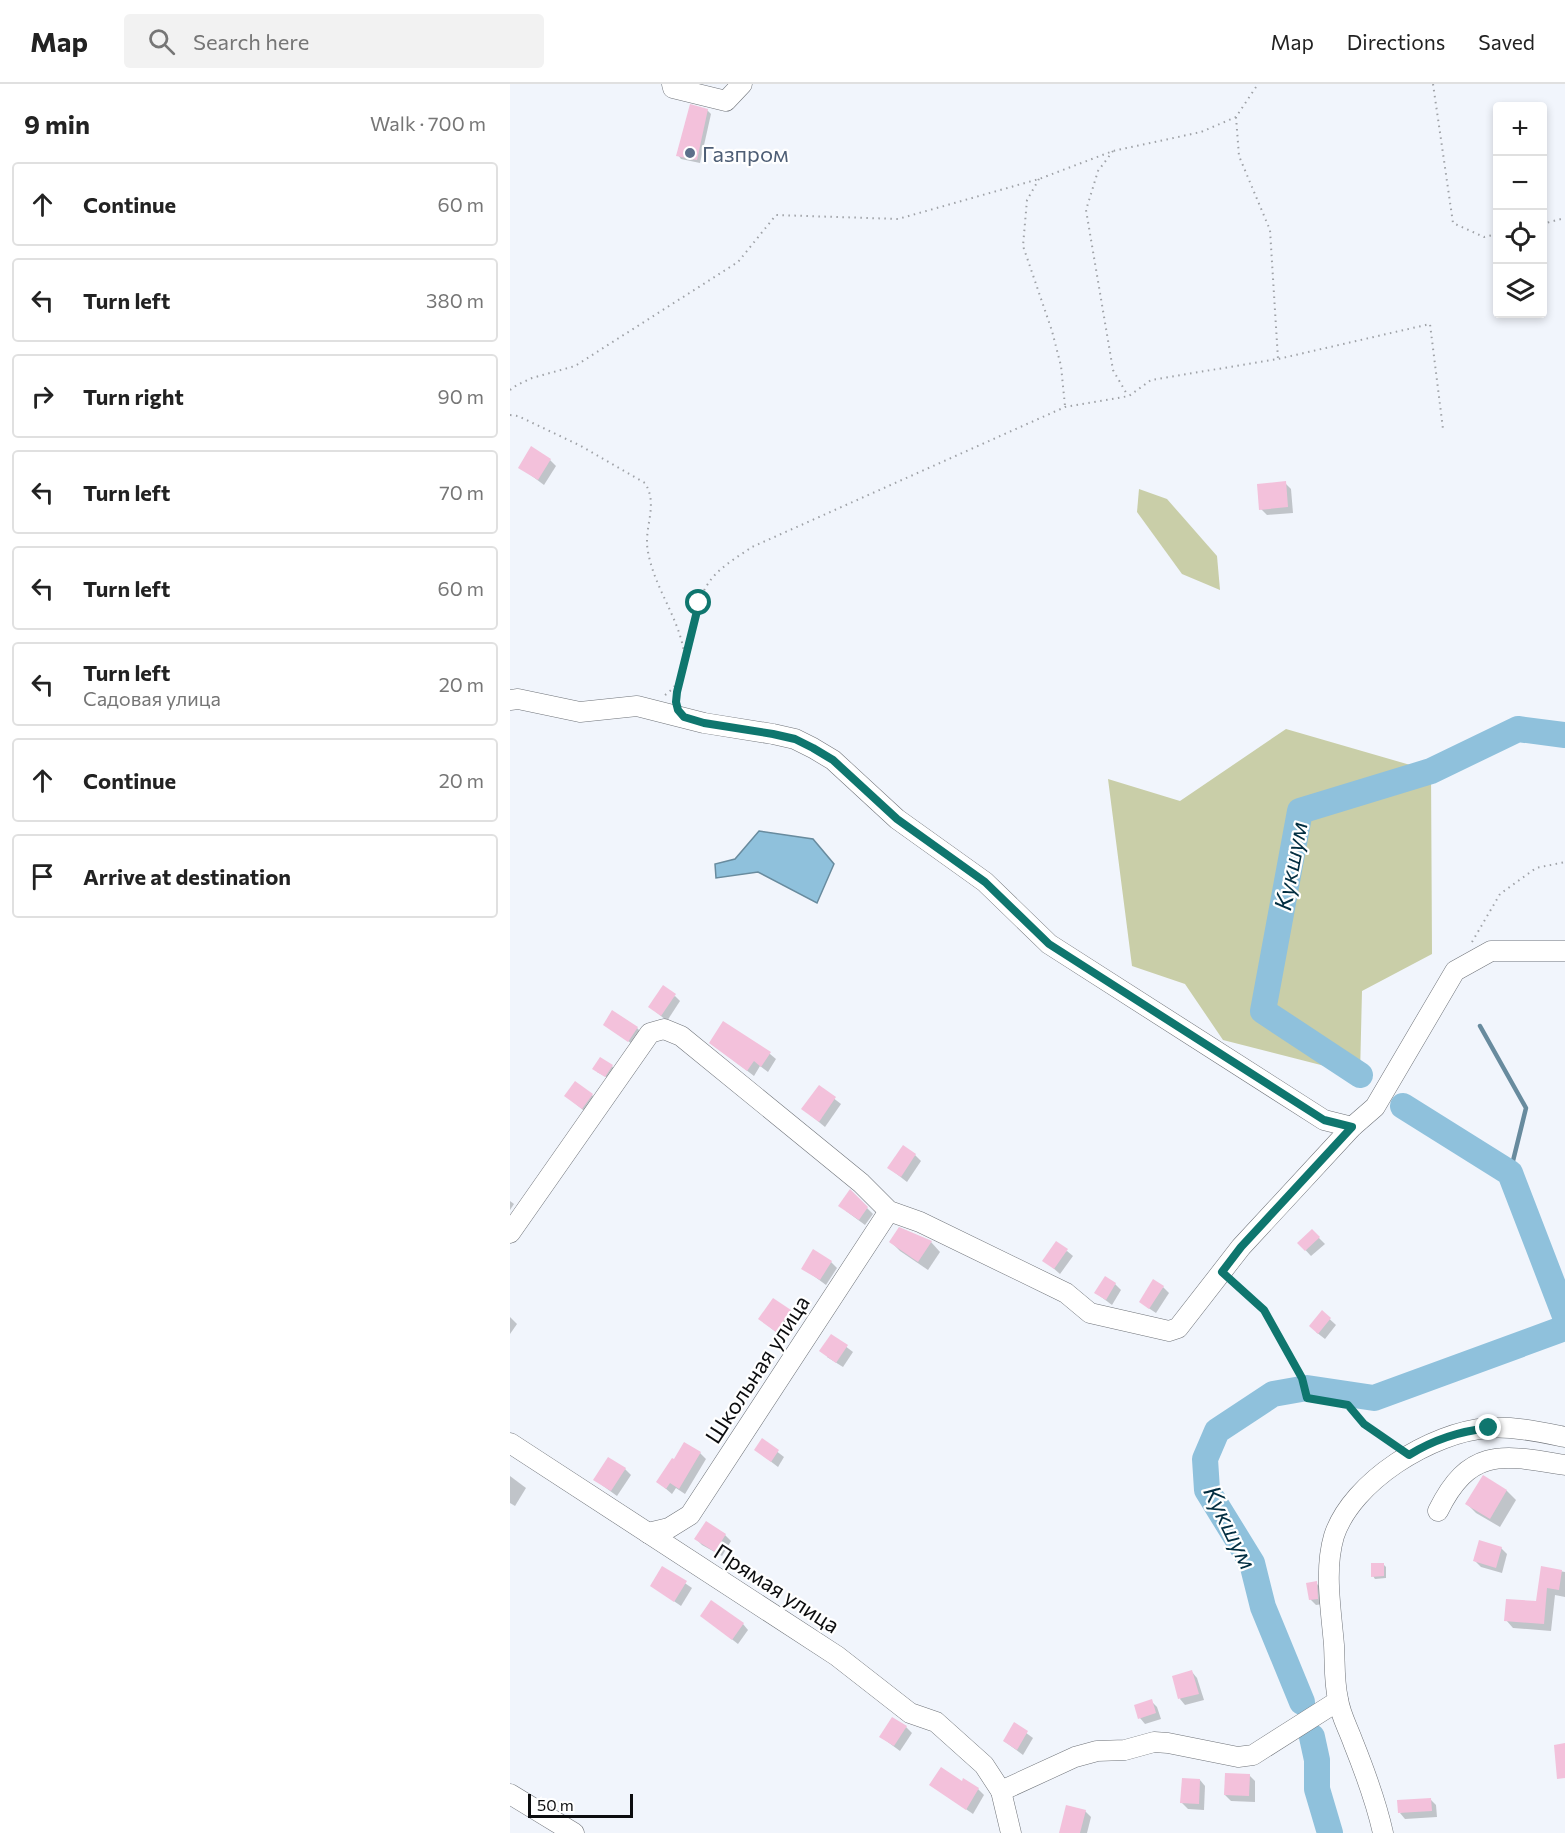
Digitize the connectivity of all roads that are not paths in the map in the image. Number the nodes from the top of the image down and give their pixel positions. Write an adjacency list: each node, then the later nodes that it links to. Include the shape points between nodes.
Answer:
1 (672, 84): 2 (street, via 673,88 726,101)
2 (742, 84)
3 (510, 700): 5 (street, via 580,712 638,706 704,723 795,739 813,748 833,760 897,819 985,882 1049,944 1324,1120)
4 (1565, 951): 5 (street, via 1491,951 1455,971 1374,1107)
5 (1352, 1127): 6 (street, via 1241,1247 1178,1328 1169,1331 1090,1313 1066,1293 920,1222)
6 (889, 1211): 7 (street, via 861,1183 690,1043 664,1029 650,1033); 12 (street, Школьная улица)
7 (510, 1233)
8 (1565, 1437): 15 (street, via 1515,1429 1468,1431 1409,1455 1360,1494 1342,1516 1330,1554)
9 (510, 1443): 13 (street, Прямая улица)
10 (1565, 1465): 11 (street, via 1517,1457 1494,1458 1471,1468 1448,1491)
11 (1438, 1511)
12 (690, 1515): 13 (street, Школьная улица, via 669,1528); 14 (street)
13 (648, 1533): 14 (street, Прямая улица)
14 (686, 1558): 16 (street, Прямая улица, via 837,1656 910,1713 936,1722 984,1765)
15 (1338, 1701): 16 (street, via 1253,1755 1238,1757 1154,1742 1075,1757); 20 (street, via 1376,1803)
16 (1001, 1791): 19 (street, Прямая улица)
17 (510, 1794): 18 (street)
18 (574, 1833)
19 (1011, 1833)
20 (1383, 1833)

